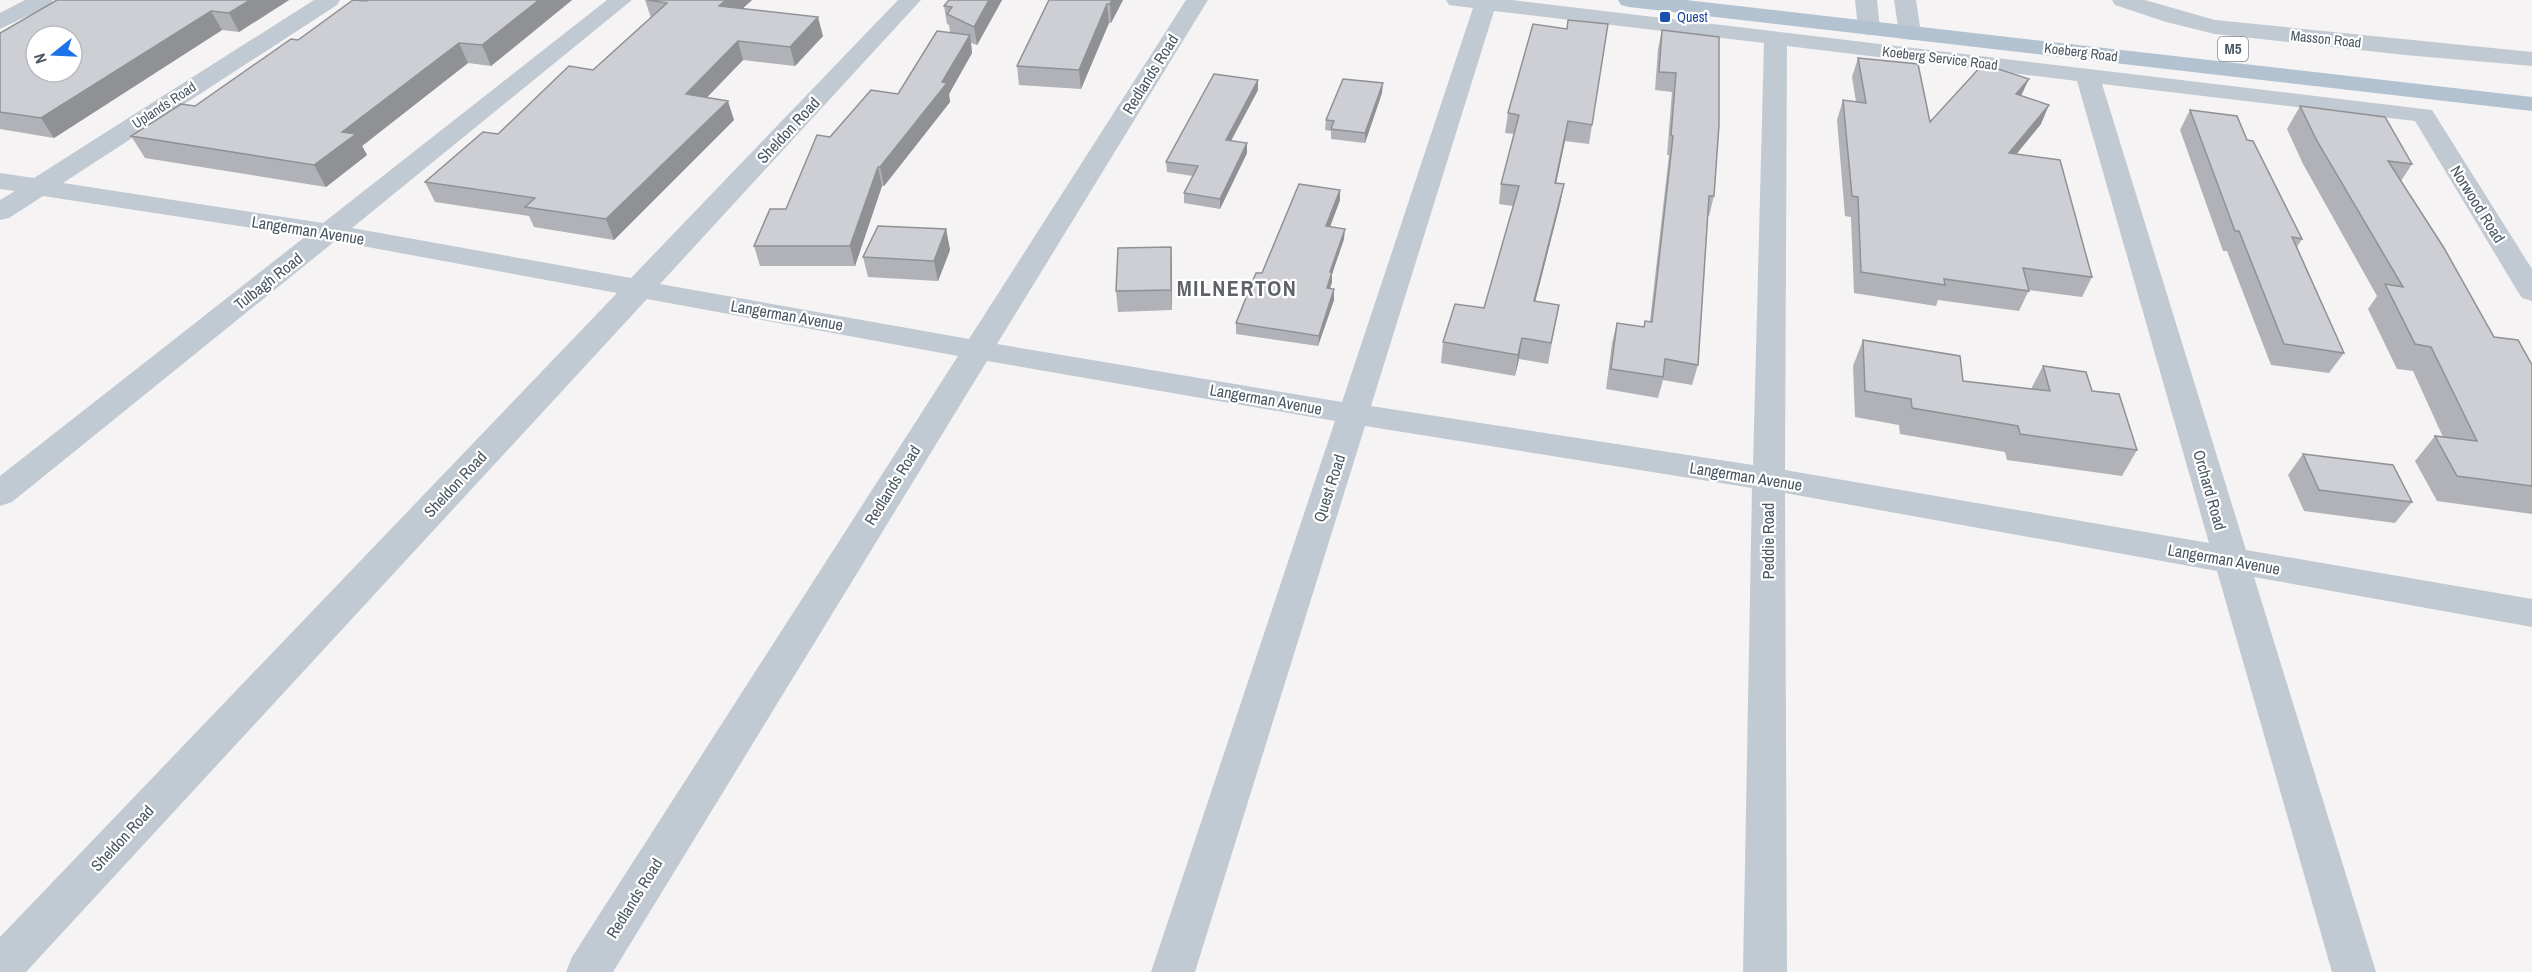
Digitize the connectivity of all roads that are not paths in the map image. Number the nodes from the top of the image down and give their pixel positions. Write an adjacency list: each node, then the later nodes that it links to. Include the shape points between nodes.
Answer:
1 (42, 0): 12 (street)
2 (329, 0): 20 (street, Uplands Road)
3 (621, 0): 22 (street, Tulbagh Road)
4 (910, 0): 23 (street, Sheldon Road)
5 (1197, 0): 25 (street, Redlands Road)
6 (1629, 0): 10 (main road, Koeberg Road / M5)
7 (1796, 0): 10 (main road, Koeberg Road / M5)
8 (2123, 0): 14 (street, Masson Road, via 2215,27)
9 (1471, 2): 13 (street, Koeberg Service Road); 26 (street, Quest Road)
10 (1867, 12): 11 (main road, Koeberg Road / M5)
11 (1908, 15): 16 (main road, Koeberg Road / M5); 17 (main road, Koeberg Road / M5)
12 (0, 22)
13 (1774, 38): 15 (street, Koeberg Service Road); 27 (street, Peddie Road)
14 (2532, 58)
15 (2088, 77): 18 (street, Koeberg Service Road); 29 (street, Orchard Road)
16 (2532, 83)
17 (2532, 104)
18 (2423, 115): 24 (street, Norwood Road)
19 (0, 181): 20 (street, Langerman Avenue)
20 (37, 188): 21 (street, Uplands Road); 22 (street, Langerman Avenue)
21 (0, 212)
22 (330, 232): 23 (street, Langerman Avenue); 28 (street, Tulbagh Road)
23 (639, 288): 25 (street, Langerman Avenue); 31 (street, Sheldon Road)
24 (2532, 292)
25 (976, 350): 26 (street, Langerman Avenue); 32 (street, Redlands Road)
26 (1353, 414): 27 (street, Langerman Avenue); 33 (street, Quest Road)
27 (1769, 479): 29 (street, Langerman Avenue); 34 (street, Peddie Road)
28 (0, 494)
29 (2231, 561): 30 (street, Langerman Avenue); 35 (street, Orchard Road)
30 (2532, 613)
31 (0, 968)
32 (588, 972)
33 (1173, 972)
34 (1766, 972)
35 (2354, 972)

